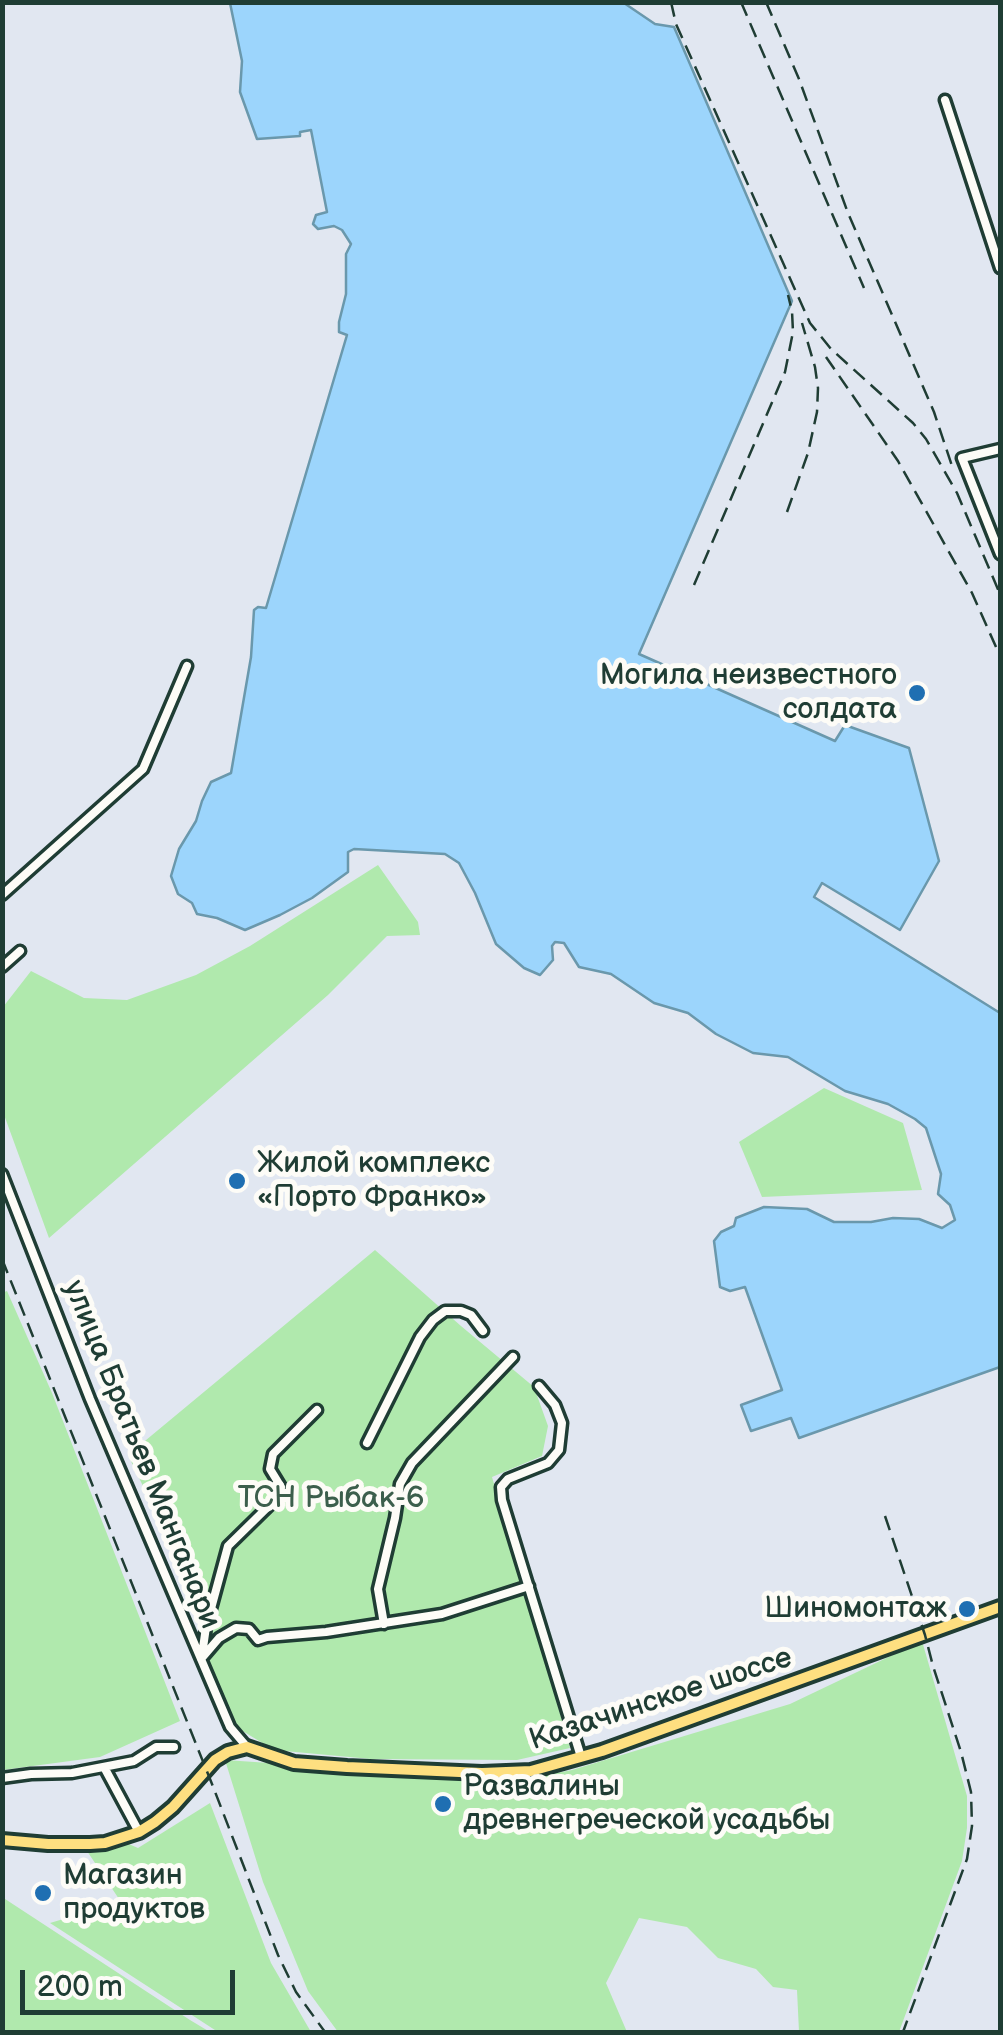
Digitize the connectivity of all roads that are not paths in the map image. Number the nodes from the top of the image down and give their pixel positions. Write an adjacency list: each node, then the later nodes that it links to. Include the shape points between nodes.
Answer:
1 (945, 100): 2 (street)
2 (1000, 268)
3 (1000, 449): 4 (street, via 962,458)
4 (1000, 554)
5 (187, 666): 6 (street, via 143,769)
6 (2, 895)
7 (20, 952): 8 (street)
8 (2, 967)
9 (2, 1174): 18 (street, улица Братьев Манганари)
10 (483, 1330): 14 (street, via 460,1311 433,1320)
11 (513, 1356): 17 (street, via 412,1462 400,1484 378,1588)
12 (539, 1386): 15 (street, via 562,1423 559,1450 548,1463 501,1487)
13 (316, 1410): 18 (street, via 273,1454 270,1470 280,1496 228,1546)
14 (367, 1442)
15 (530, 1586): 17 (street); 21 (street)
16 (1000, 1608): 21 (main road, Казачинское шоссе)
17 (384, 1624): 18 (street, via 258,1640 249,1629 236,1628)
18 (201, 1659): 20 (street, улица Братьев Манганари, via 230,1727)
19 (174, 1747): 22 (street)
20 (247, 1747): 21 (main road, Казачинское шоссе, via 294,1763 482,1773 531,1771); 24 (main road, via 215,1760)
21 (582, 1758)
22 (104, 1766): 23 (street); 24 (street)
23 (2, 1778)
24 (138, 1832): 25 (main road, via 90,1844)
25 (2, 1840)

